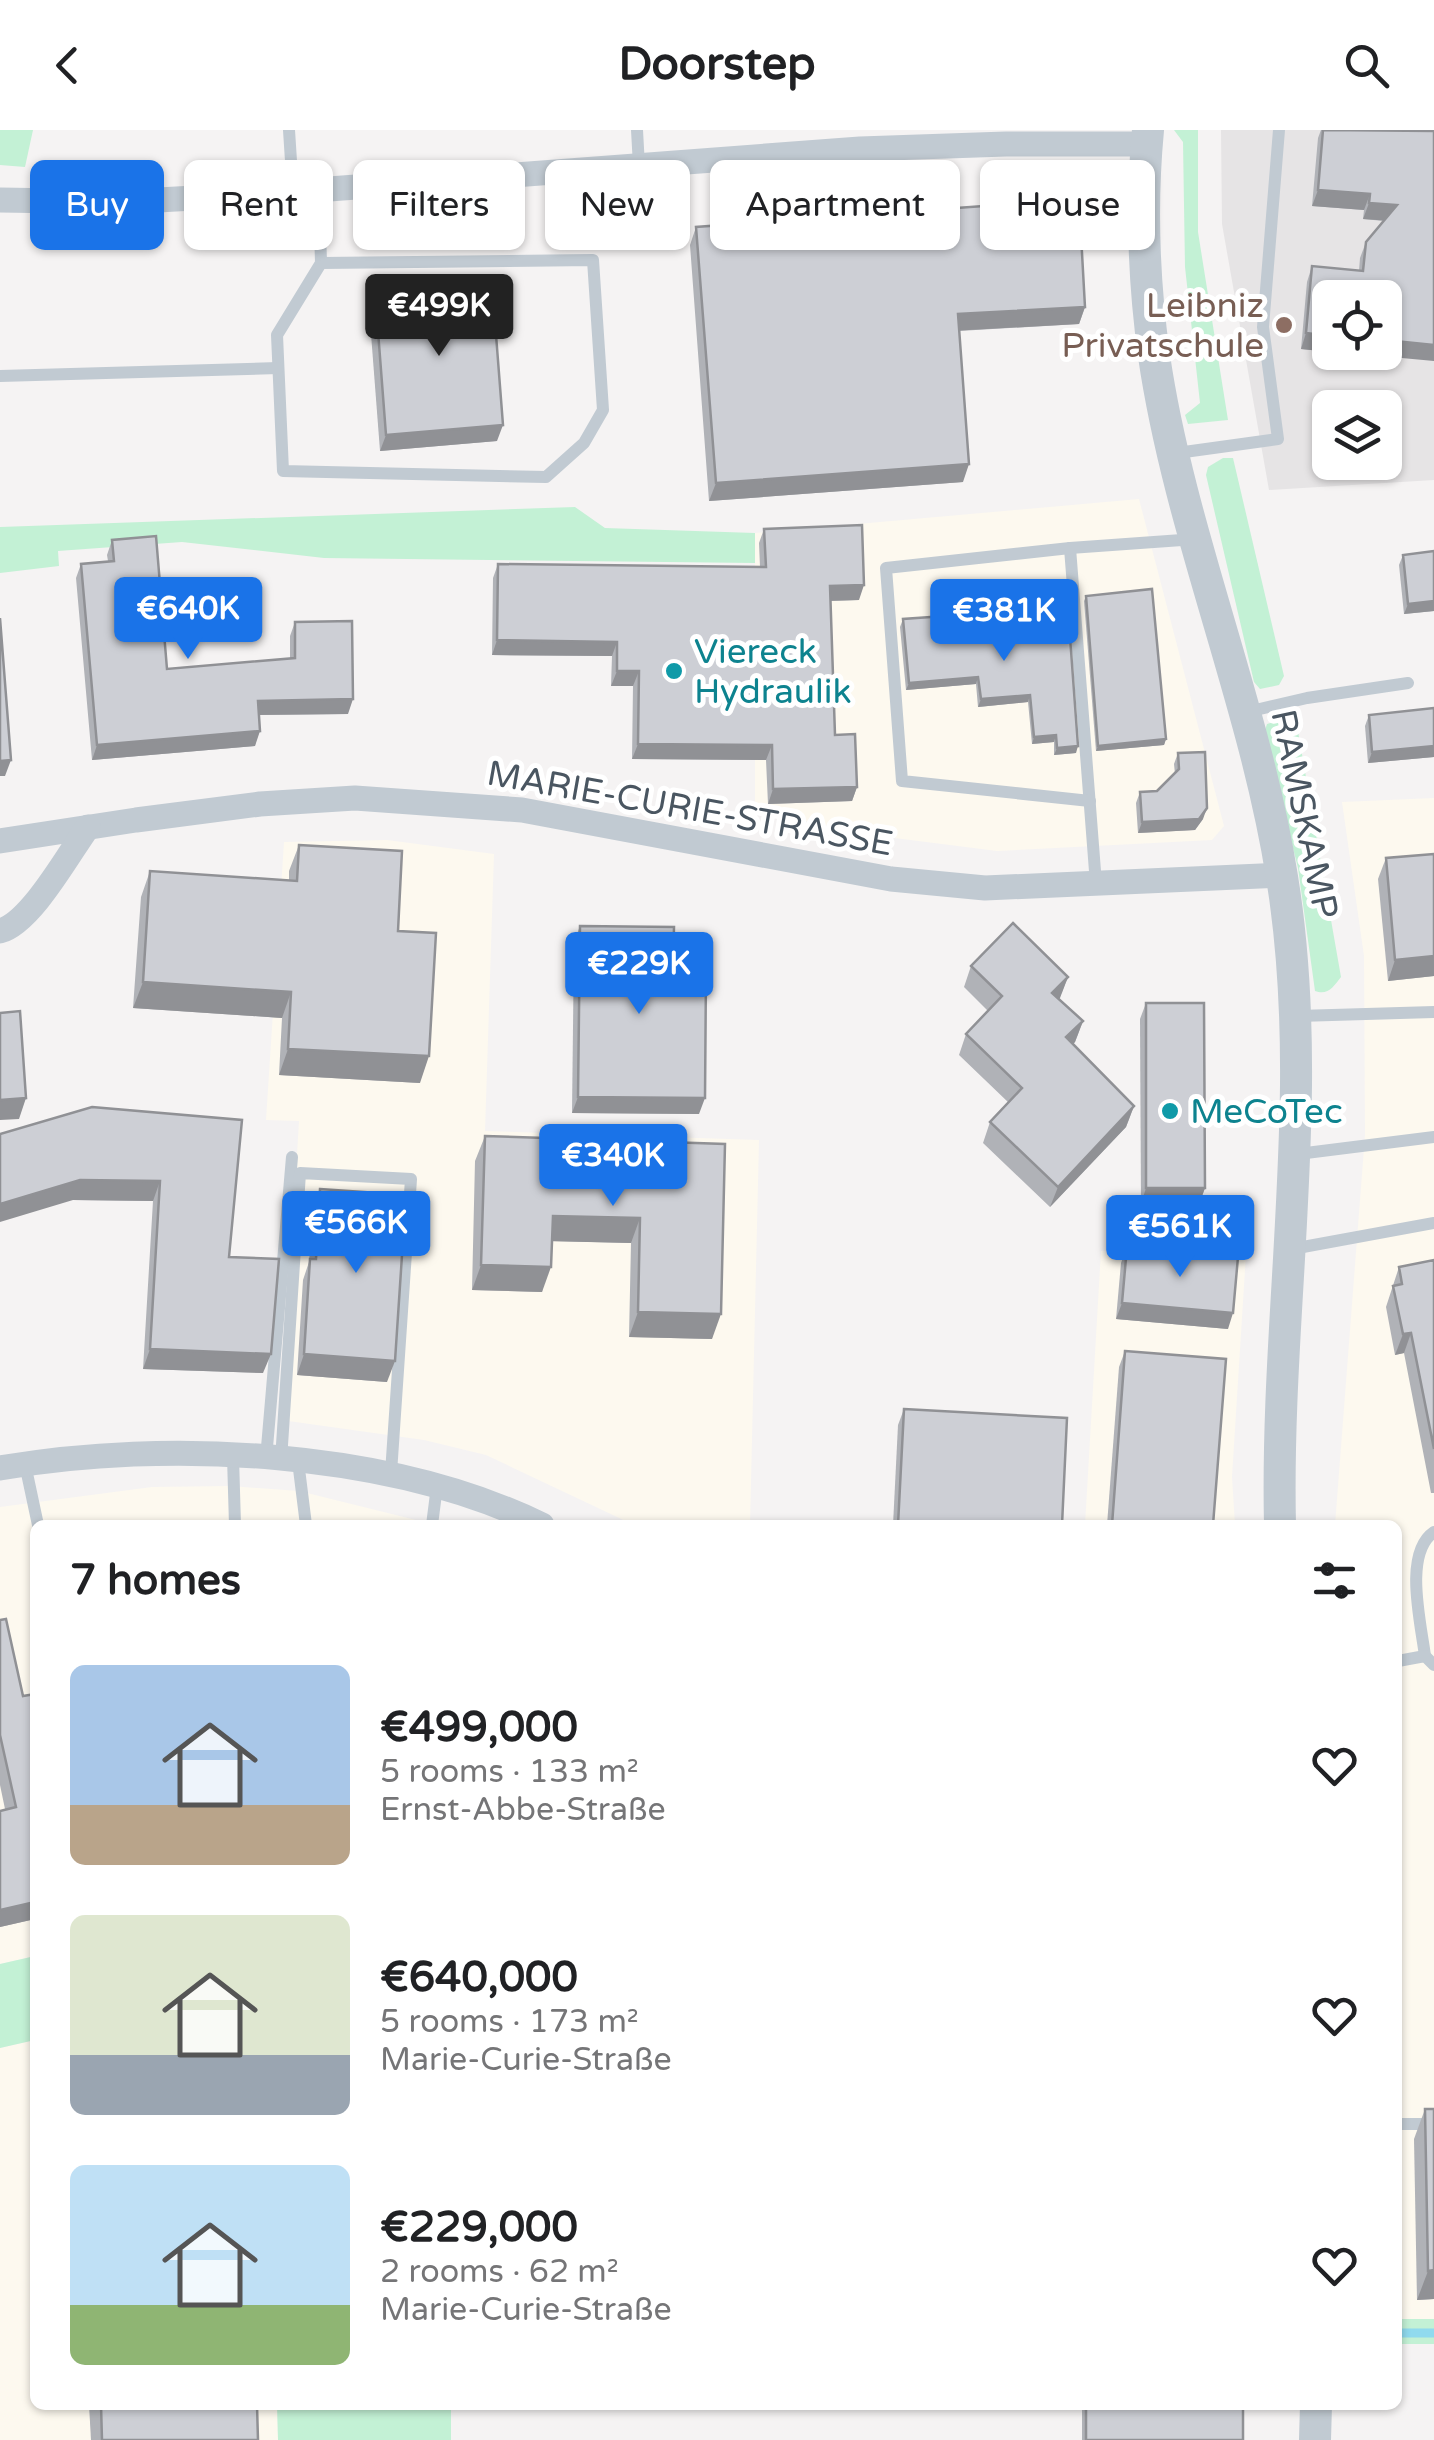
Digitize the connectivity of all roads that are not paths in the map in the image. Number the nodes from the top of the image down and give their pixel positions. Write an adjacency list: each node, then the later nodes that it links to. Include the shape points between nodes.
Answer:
1 (289, 130): 5 (lane)
2 (637, 130): 6 (lane)
3 (1279, 130): 16 (lane, via 1263,327 1278,439)
4 (1147, 137): 7 (street); 16 (street, RAMSKAMP, via 1145,253 1154,354)
5 (297, 160)
6 (639, 160)
7 (690, 162)
8 (545, 173): 9 (street)
9 (333, 189)
10 (184, 198): 11 (street)
11 (0, 200)
12 (317, 250): 13 (lane)
13 (320, 263): 14 (lane, via 276,335); 14 (lane, via 593,260 603,410 584,443 546,477 284,471)
14 (278, 368): 15 (lane)
15 (0, 376)
16 (1174, 454): 17 (street, RAMSKAMP)
17 (1196, 540): 18 (lane); 20 (street, RAMSKAMP)
18 (1070, 548): 21 (lane); 21 (lane, via 886,568 902,780)
19 (1408, 683): 20 (lane)
20 (1244, 713): 24 (street, RAMSKAMP)
21 (1090, 801): 25 (lane)
22 (88, 827): 23 (street, MARIE-CURIE-STRASSE); 25 (street, MARIE-CURIE-STRASSE, via 260,804 412,800 522,810 890,880 985,888); 26 (street, via 24,916)
23 (0, 842)
24 (1282, 875): 25 (street, MARIE-CURIE-STRASSE); 28 (street, RAMSKAMP)
25 (1096, 884)
26 (0, 930)
27 (1434, 1012): 28 (lane)
28 (1295, 1016): 30 (street, RAMSKAMP)
29 (1434, 1137): 30 (lane)
30 (1295, 1154): 33 (street, RAMSKAMP)
31 (292, 1157): 35 (lane)
32 (1434, 1223): 33 (lane)
33 (1290, 1250): 44 (street, RAMSKAMP)
34 (233, 1457): 35 (street); 36 (street, via 113,1454); 40 (lane)
35 (282, 1460): 37 (street); 37 (lane, via 300,1174 411,1179); 41 (lane)
36 (12, 1466): 39 (lane)
37 (390, 1473): 38 (street)
38 (437, 1486): 42 (lane); 43 (street)
39 (36, 1520)
40 (235, 1520)
41 (304, 1520)
42 (433, 1520)
43 (529, 1520)
44 (1280, 1520)
45 (1434, 1532): 46 (lane, via 1417,1555)
46 (1430, 1660): 47 (lane)
47 (1402, 1661)
48 (1402, 2124): 49 (lane)
49 (1434, 2124)
50 (1316, 2410): 51 (street)
51 (1315, 2440)

